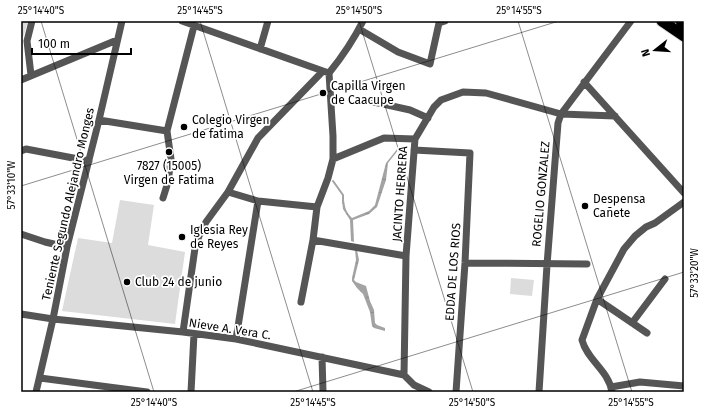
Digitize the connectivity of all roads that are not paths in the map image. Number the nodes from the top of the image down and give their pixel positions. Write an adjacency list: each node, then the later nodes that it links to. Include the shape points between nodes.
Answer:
1 (32, 21): 17 (street, via 27,41)
2 (122, 21): 14 (street, Teniente Segundo Alejandro Monges)
3 (182, 21): 11 (street)
4 (268, 21): 15 (street)
5 (363, 21): 12 (street)
6 (445, 21): 12 (street, via 440,23 430,64 398,52)
7 (631, 21): 19 (street, ROGELIO GONZALEZ)
8 (662, 21): 13 (highway)
9 (680, 21): 10 (highway)
10 (684, 23)
11 (194, 26): 15 (street); 25 (street)
12 (359, 29): 16 (street, via 338,61)
13 (684, 36)
14 (117, 40): 17 (street); 24 (street, Teniente Segundo Alejandro Monges)
15 (260, 49): 16 (street)
16 (326, 72): 29 (street); 31 (street, via 258,138)
17 (31, 75): 18 (street)
18 (21, 80)
19 (584, 82): 21 (street, ROGELIO GONZALEZ); 22 (street)
20 (374, 102): 23 (street, via 410,110)
21 (561, 114): 22 (street, JACINTO HERRERA); 23 (street, JACINTO HERRERA, via 486,92 463,92 441,100); 43 (street, ROGELIO GONZALEZ, via 558,123)
22 (615, 116): 32 (street)
23 (428, 118): 26 (street, JACINTO HERRERA)
24 (99, 120): 25 (street); 30 (street, Teniente Segundo Alejandro Monges)
25 (167, 131): 33 (street, via 172,158)
26 (415, 139): 27 (street, JACINTO HERRERA); 29 (street, via 384,138)
27 (414, 150): 40 (street, JACINTO HERRERA); 41 (street, EDDA DE LOS RIOS, via 470,153)
28 (21, 151): 30 (street, via 26,149)
29 (333, 159): 36 (street)
30 (89, 161): 39 (street, Teniente Segundo Alejandro Monges)
31 (228, 192): 34 (street); 50 (street, via 206,222 197,242)
32 (684, 193)
33 (163, 198)
34 (258, 201): 36 (street); 53 (street)
35 (684, 202): 45 (street, via 635,236 624,249)
36 (317, 207): 38 (street)
37 (21, 234): 39 (street)
38 (313, 240): 40 (street); 46 (street)
39 (67, 248): 48 (street, Teniente Segundo Alejandro Monges)
40 (406, 256): 55 (street, JACINTO HERRERA)
41 (465, 263): 43 (street); 64 (street, EDDA DE LOS RIOS)
42 (587, 264): 43 (street)
43 (547, 265): 65 (street, ROGELIO GONZALEZ)
44 (665, 279): 49 (street)
45 (597, 299): 49 (street); 58 (street, via 582,340)
46 (301, 302)
47 (21, 314): 48 (street, Nieve A. Vera C.)
48 (53, 319): 50 (street, Nieve A. Vera C.); 56 (street, Teniente Segundo Alejandro Monges)
49 (632, 323): 51 (street)
50 (183, 332): 52 (street, Nieve A. Vera C.)
51 (647, 333)
52 (194, 334): 53 (street, Nieve A. Vera C.); 61 (street)
53 (236, 339): 54 (street, Nieve A. Vera C.)
54 (322, 357): 55 (street, Nieve A. Vera C.); 62 (street)
55 (404, 375): 63 (street, Nieve A. Vera C., via 414,385)
56 (40, 378): 59 (street, Teniente Segundo Alejandro Monges); 60 (street)
57 (684, 386): 58 (street, via 639,382)
58 (612, 389)
59 (36, 392)
60 (147, 392)
61 (191, 392)
62 (323, 392)
63 (429, 392)
64 (456, 392)
65 (539, 392)

